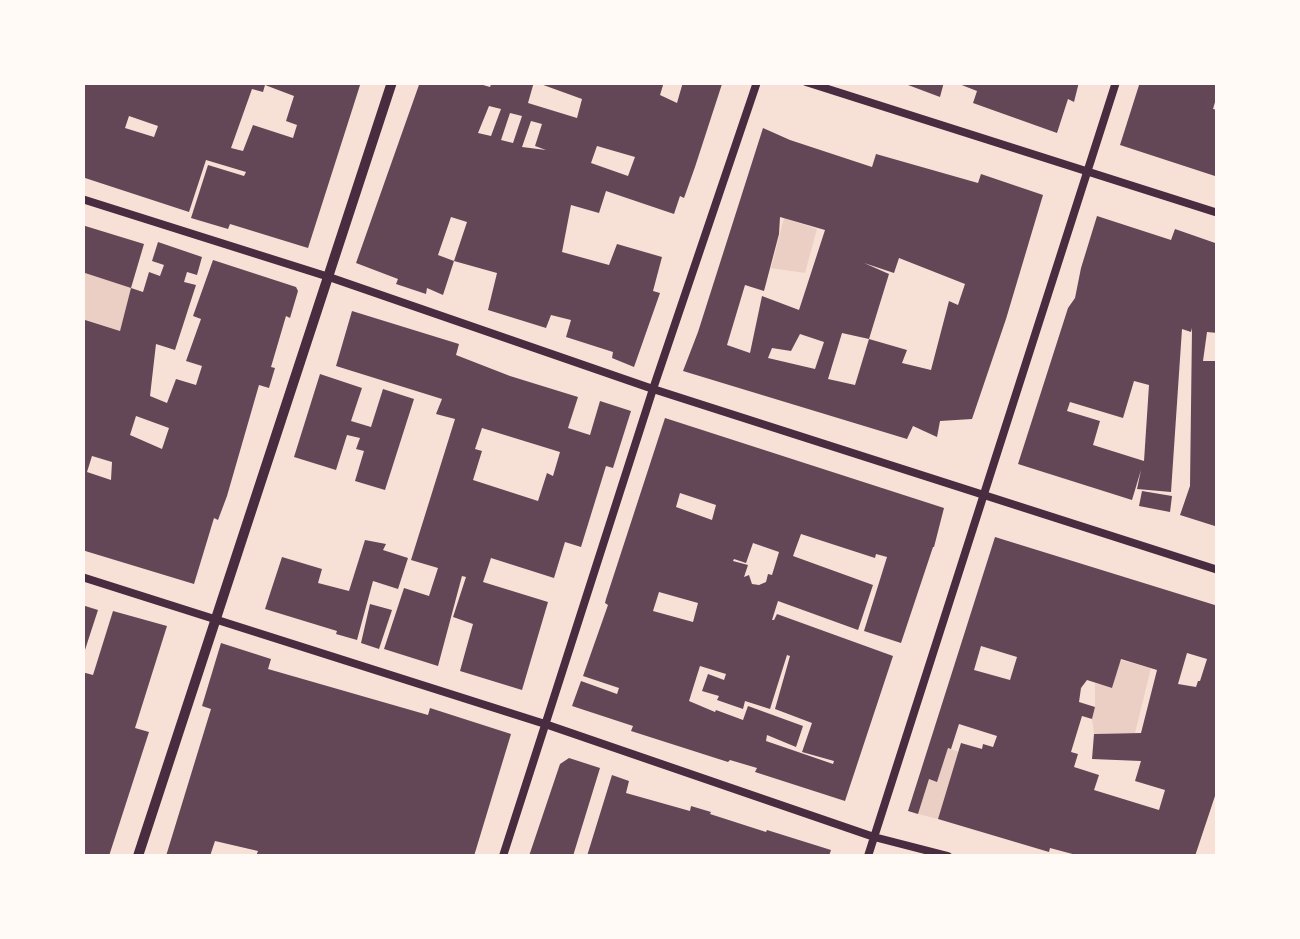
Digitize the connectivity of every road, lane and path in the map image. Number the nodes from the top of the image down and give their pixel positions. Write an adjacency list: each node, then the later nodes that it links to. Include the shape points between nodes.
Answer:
1 (392, 82): 8 (main road)
2 (757, 82): 9 (street)
3 (806, 82): 5 (street)
4 (1116, 82): 5 (street)
5 (1088, 172): 7 (street); 10 (street)
6 (82, 200): 8 (street)
7 (1218, 213)
8 (329, 278): 9 (street); 13 (main road)
9 (653, 389): 10 (street); 14 (street)
10 (984, 494): 11 (street); 15 (street)
11 (1218, 570)
12 (82, 576): 13 (street)
13 (216, 619): 14 (street); 16 (main road)
14 (545, 724): 15 (street); 17 (street)
15 (874, 836): 18 (street); 19 (street)
16 (138, 856)
17 (503, 856)
18 (868, 856)
19 (948, 856)

